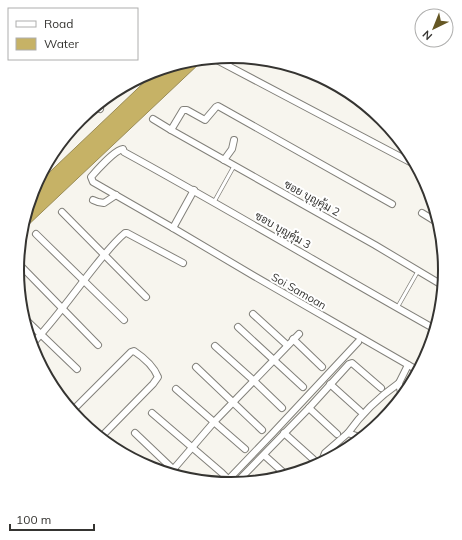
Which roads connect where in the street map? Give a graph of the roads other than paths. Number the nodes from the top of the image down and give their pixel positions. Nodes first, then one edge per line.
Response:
1 (223, 63) edge
2 (153, 119) dead end
3 (171, 130) junction
4 (234, 140) dead end
5 (123, 149) joint
6 (406, 159) edge
7 (224, 160) junction
8 (234, 166) junction
9 (194, 190) junction
10 (116, 195) junction
11 (93, 200) dead end
12 (214, 202) junction
13 (392, 204) dead end
14 (62, 212) dead end
15 (422, 213) dead end
16 (432, 219) edge
17 (173, 228) junction
18 (36, 234) dead end
19 (104, 255) junction
20 (183, 262) dead end
21 (24, 268) edge
22 (418, 271) junction
23 (83, 281) junction
24 (438, 283) edge
25 (146, 297) dead end
26 (63, 308) junction
27 (397, 308) junction
28 (253, 314) dead end
29 (124, 320) dead end
30 (31, 325) edge
31 (430, 326) edge
32 (238, 327) dead end
33 (40, 334) junction
34 (299, 334) dead end
35 (36, 339) edge
36 (293, 339) junction
37 (358, 342) dead end
38 (98, 345) dead end
39 (287, 345) junction
40 (215, 346) dead end
41 (273, 360) junction
42 (408, 365) junction
43 (196, 367) dead end
44 (322, 367) dead end
45 (413, 368) edge
46 (77, 369) dead end
47 (253, 380) junction
48 (399, 383) junction
49 (330, 384) junction
50 (303, 387) dead end
51 (381, 388) dead end
52 (176, 389) dead end
53 (400, 389) edge
54 (233, 402) junction
55 (76, 407) edge
56 (282, 408) dead end
57 (309, 408) junction
58 (360, 411) dead end
59 (152, 413) dead end
60 (214, 422) junction
61 (262, 430) dead end
62 (135, 432) dead end
63 (284, 433) junction
64 (348, 433) junction
65 (104, 434) edge
66 (337, 434) dead end
67 (355, 436) edge
68 (192, 447) junction
69 (245, 449) dead end
70 (264, 455) junction
71 (324, 455) edge
72 (313, 459) dead end
73 (170, 468) edge
74 (176, 470) edge
75 (282, 471) edge
76 (225, 477) edge
77 (233, 477) edge
78 (244, 477) edge

1 - 6 street
2 - 3 street, ซอย บุญคุ้ม 2
3 - 7 street, ซอย บุญคุ้ม 2
3 - 13 street
4 - 7 street
5 - 9 street, ซอบ บุญคุ้ม 3
5 - 10 street, Soi Samoan
7 - 8 street, ซอย บุญคุ้ม 2
8 - 12 lane
8 - 22 street, ซอย บุญคุ้ม 2
9 - 12 street, ซอบ บุญคุ้ม 3
9 - 17 street
10 - 11 street
10 - 17 street, Soi Samoan
12 - 27 street, ซอบ บุญคุ้ม 3
14 - 19 street
15 - 16 street
17 - 42 street, Soi Samoan
18 - 23 street
19 - 20 street
19 - 23 street
19 - 25 street
21 - 26 street
22 - 24 street, ซอย บุญคุ้ม 2
22 - 27 lane
23 - 26 street
23 - 29 street
26 - 33 street
26 - 38 street
27 - 31 street, ซอบ บุญคุ้ม 3
28 - 39 street
30 - 33 street
32 - 41 street
33 - 35 street
33 - 46 street
34 - 36 street
36 - 39 street
36 - 44 street
37 - 77 street
39 - 41 street
40 - 47 street
41 - 47 street
41 - 50 street
42 - 45 street, Soi Samoan
42 - 48 street
43 - 54 street
47 - 54 street
47 - 56 street
48 - 53 street
48 - 64 street
49 - 51 street
49 - 57 street
49 - 58 street
52 - 60 street
54 - 60 street
54 - 61 street
55 - 65 street
57 - 63 street
57 - 66 street
59 - 68 street
60 - 68 street
60 - 69 street
62 - 73 street
63 - 70 street
63 - 72 street
64 - 67 street
64 - 71 street
68 - 74 street
68 - 76 street
70 - 75 street
70 - 78 street

